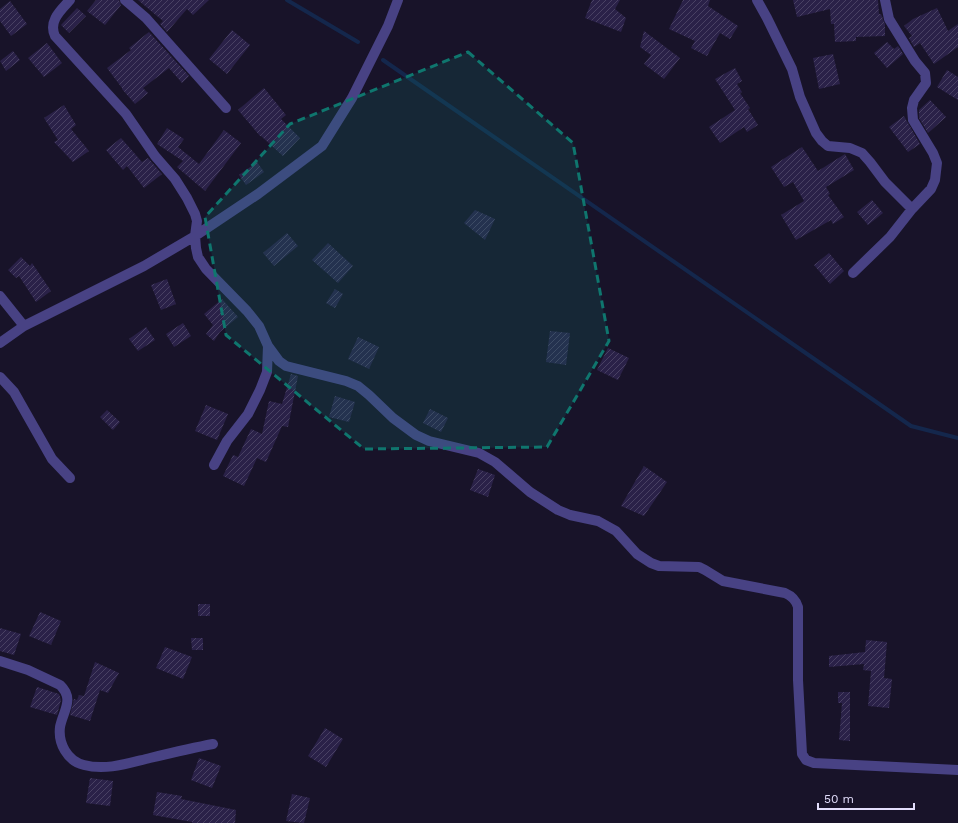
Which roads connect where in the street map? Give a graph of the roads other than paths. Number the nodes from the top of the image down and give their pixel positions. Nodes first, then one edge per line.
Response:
1 (70, 0) edge
2 (124, 0) edge
3 (398, 0) edge
4 (757, 0) edge
5 (886, 0) edge
6 (226, 108) dead end
7 (912, 209) junction
8 (195, 236) junction
9 (853, 273) dead end
10 (0, 296) edge
11 (24, 326) junction
12 (0, 343) edge
13 (268, 346) junction
14 (0, 378) edge
15 (214, 464) dead end
16 (70, 478) dead end
17 (0, 661) edge
18 (213, 744) dead end
19 (958, 770) edge

1 - 8 street
2 - 6 street
3 - 8 street
4 - 7 street
5 - 7 street
7 - 9 street
8 - 11 street
8 - 13 street
10 - 11 street
11 - 12 street
13 - 15 street
13 - 19 street
14 - 16 street
17 - 18 street

